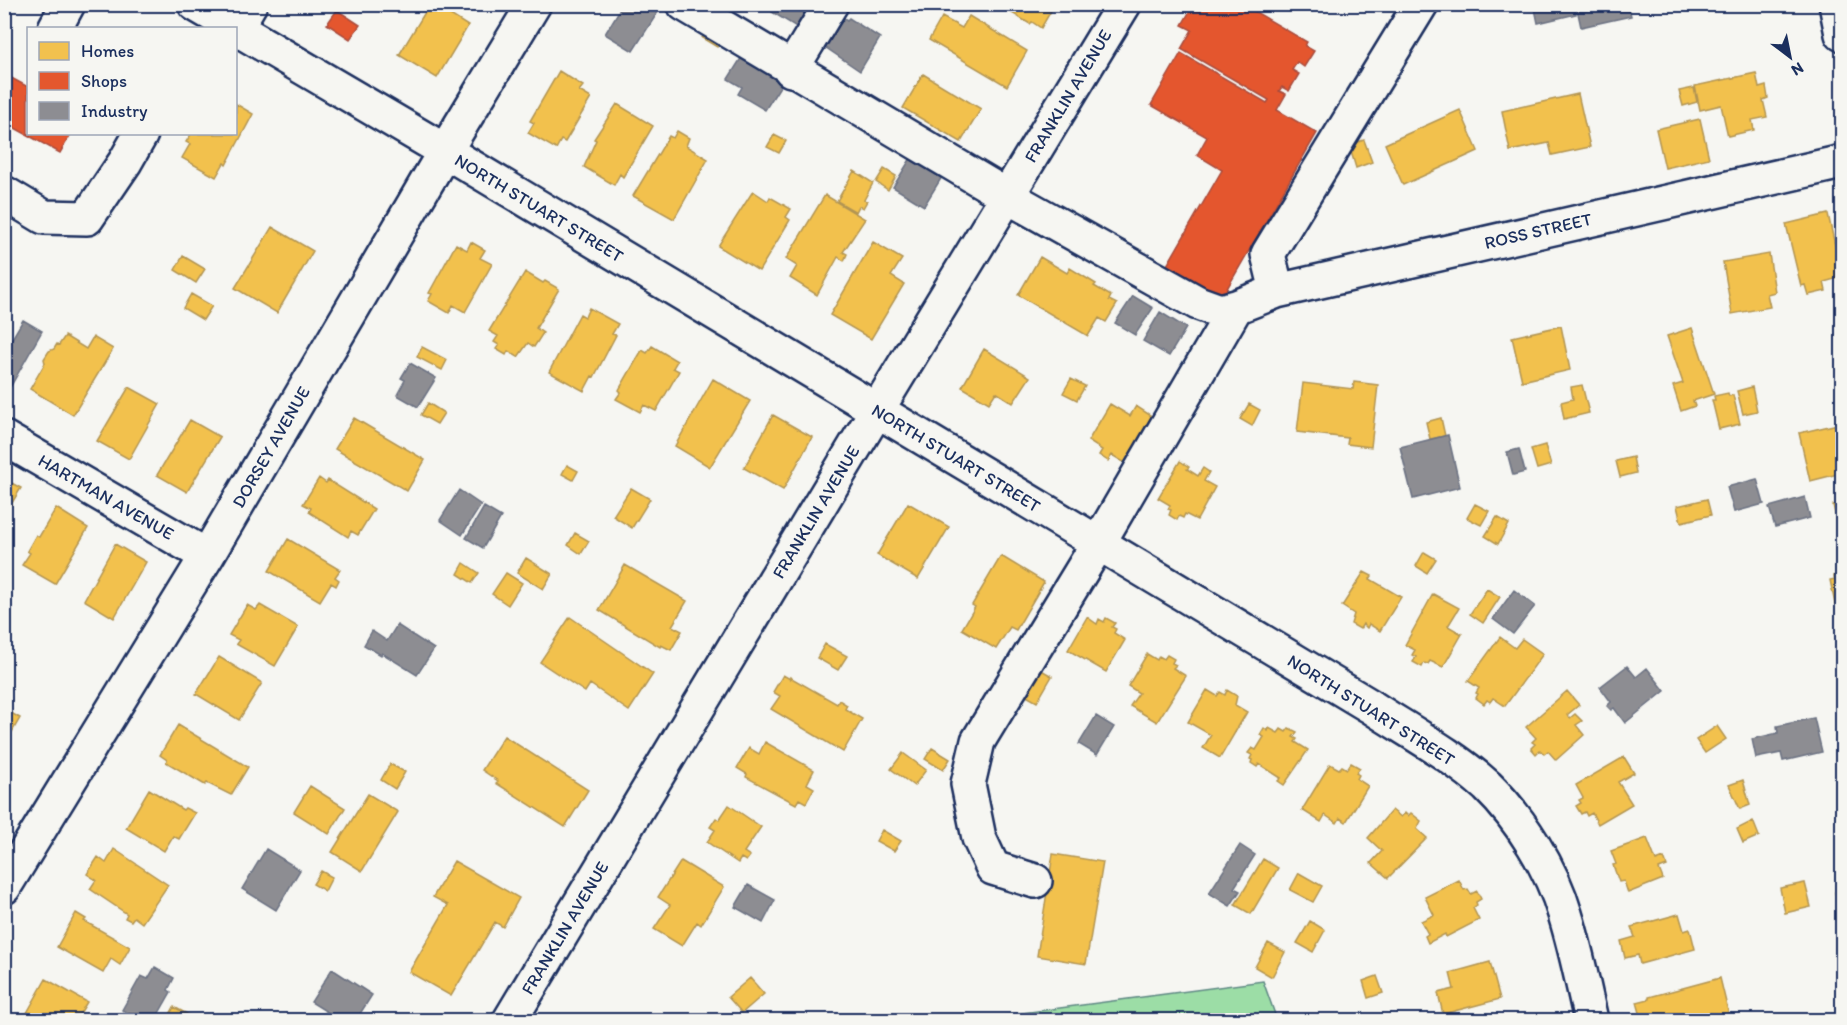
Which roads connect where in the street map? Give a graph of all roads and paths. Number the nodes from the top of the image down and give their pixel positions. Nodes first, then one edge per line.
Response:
1 (68, 4) edge
2 (250, 4) edge
3 (534, 4) edge
4 (684, 4) edge
5 (831, 4) edge
6 (1124, 4) edge
7 (1421, 4) edge
8 (1836, 4) edge
9 (200, 6) edge
10 (56, 27) edge
11 (234, 27) edge
12 (237, 27) edge
13 (237, 29) edge
14 (1842, 34) edge
15 (792, 70) junction
16 (140, 135) edge
17 (445, 151) junction
18 (1842, 162) edge
19 (4, 193) edge
20 (1007, 196) junction
21 (1277, 291) junction
22 (1236, 307) junction
23 (877, 410) junction
24 (4, 438) edge
25 (1098, 544) junction
26 (207, 556) junction
27 (1035, 881) dead end
28 (4, 887) edge
29 (510, 1020) edge
30 (1591, 1020) edge

1 - 10 street
2 - 12 street
3 - 17 street, DORSEY AVENUE
4 - 15 street
5 - 15 street
6 - 20 street, FRANKLIN AVENUE
7 - 21 street
8 - 14 street
9 - 11 street, NORTH STUART STREET
13 - 17 street, NORTH STUART STREET
15 - 20 street
16 - 19 street
17 - 23 street, NORTH STUART STREET
17 - 26 street, DORSEY AVENUE
18 - 21 street, ROSS STREET
20 - 22 street
20 - 23 street, FRANKLIN AVENUE
21 - 22 street, ROSS STREET
22 - 25 street
23 - 25 street, NORTH STUART STREET
23 - 29 street, FRANKLIN AVENUE
24 - 26 street, HARTMAN AVENUE
25 - 27 street
25 - 30 street, NORTH STUART STREET
26 - 28 street, DORSEY AVENUE

